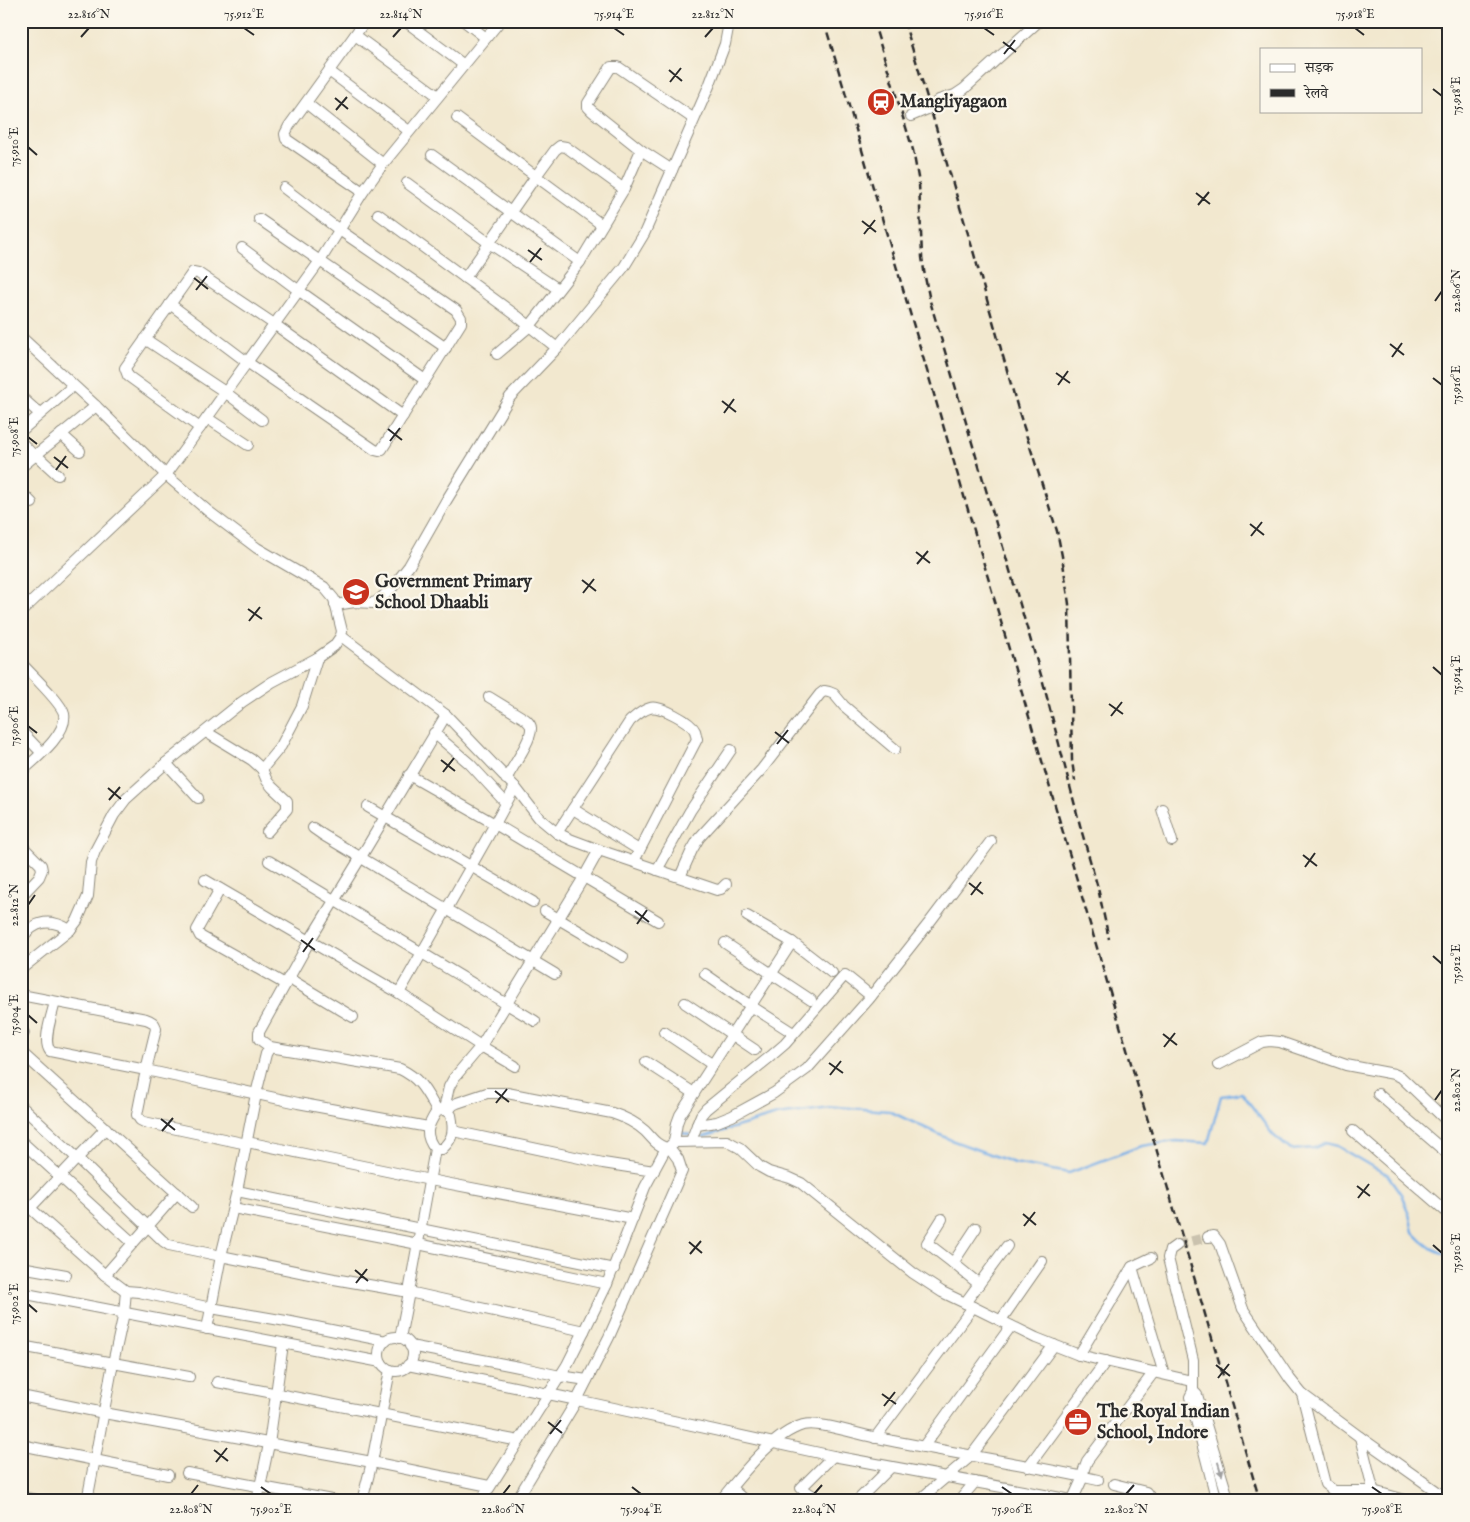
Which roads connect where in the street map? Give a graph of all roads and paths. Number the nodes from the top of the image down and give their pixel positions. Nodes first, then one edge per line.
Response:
1 (365, 21) edge
2 (405, 21) edge
3 (464, 21) edge
4 (500, 21) edge
5 (727, 21) edge
6 (1039, 21) edge
7 (1446, 21) edge
8 (1449, 29) edge
9 (355, 35) junction
10 (486, 38) junction
11 (464, 65) junction
12 (329, 71) junction
13 (438, 96) junction
14 (306, 103) junction
15 (911, 116) dead end
16 (457, 118) dead end
17 (694, 120) junction
18 (409, 131) junction
19 (641, 150) junction
20 (432, 154) dead end
21 (383, 164) junction
22 (672, 170) junction
23 (536, 176) junction
24 (407, 183) dead end
25 (284, 188) dead end
26 (624, 189) junction
27 (362, 192) junction
28 (511, 212) junction
29 (378, 214) dead end
30 (259, 218) dead end
31 (602, 224) junction
32 (338, 230) junction
33 (489, 243) junction
34 (242, 248) dead end
35 (320, 261) junction
36 (580, 262) junction
37 (464, 278) junction
38 (558, 289) junction
39 (298, 290) junction
40 (170, 304) junction
41 (274, 324) junction
42 (530, 326) junction
43 (21, 337) edge
44 (145, 339) junction
45 (446, 348) junction
46 (557, 348) junction
47 (497, 354) dead end
48 (247, 362) junction
49 (425, 380) junction
50 (73, 386) junction
51 (225, 392) junction
52 (21, 397) edge
53 (96, 406) junction
54 (40, 414) junction
55 (402, 416) junction
56 (207, 418) junction
57 (262, 420) dead end
58 (200, 428) junction
59 (21, 431) edge
60 (61, 434) junction
61 (21, 442) edge
62 (248, 446) dead end
63 (80, 450) dead end
64 (35, 456) junction
65 (21, 467) edge
66 (58, 475) dead end
67 (166, 475) junction
68 (21, 492) edge
69 (32, 503) dead end
70 (336, 605) junction
71 (21, 612) edge
72 (341, 636) junction
73 (317, 658) junction
74 (21, 663) edge
75 (489, 697) dead end
76 (446, 715) junction
77 (21, 731) edge
78 (206, 732) junction
79 (434, 733) junction
80 (895, 749) dead end
81 (731, 750) dead end
82 (42, 752) junction
83 (166, 763) junction
84 (262, 769) junction
85 (21, 772) edge
86 (409, 775) junction
87 (506, 779) junction
88 (515, 787) junction
89 (198, 798) dead end
90 (506, 803) junction
91 (368, 807) dead end
92 (573, 809) junction
93 (1162, 809) dead end
94 (384, 817) junction
95 (495, 824) junction
96 (313, 828) dead end
97 (267, 832) dead end
98 (557, 832) junction
99 (991, 841) dead end
100 (1172, 841) dead end
101 (21, 845) edge
102 (599, 850) junction
103 (639, 850) junction
104 (362, 857) junction
105 (269, 861) dead end
106 (634, 861) junction
107 (471, 866) junction
108 (657, 870) junction
109 (584, 877) junction
110 (680, 877) junction
111 (205, 880) dead end
112 (726, 884) dead end
113 (220, 889) junction
114 (21, 896) edge
115 (335, 900) junction
116 (533, 902) dead end
117 (447, 910) junction
118 (545, 911) dead end
119 (747, 916) dead end
120 (558, 919) junction
121 (658, 921) dead end
122 (25, 926) edge
123 (70, 930) junction
124 (21, 939) edge
125 (310, 940) junction
126 (792, 942) junction
127 (725, 943) dead end
128 (422, 954) junction
129 (623, 957) dead end
130 (532, 961) junction
131 (21, 969) edge
132 (832, 973) dead end
133 (555, 974) dead end
134 (705, 974) dead end
135 (771, 974) junction
136 (287, 981) junction
137 (399, 993) junction
138 (21, 996) edge
139 (872, 996) junction
140 (810, 1000) dead end
141 (55, 1002) junction
142 (685, 1003) dead end
143 (507, 1004) junction
144 (751, 1006) junction
145 (353, 1016) dead end
146 (536, 1021) dead end
147 (790, 1031) dead end
148 (664, 1032) dead end
149 (733, 1034) junction
150 (265, 1044) junction
151 (481, 1046) junction
152 (755, 1050) dead end
153 (21, 1052) edge
154 (646, 1062) dead end
155 (713, 1065) junction
156 (1218, 1065) dead end
157 (515, 1066) dead end
158 (146, 1070) junction
159 (694, 1093) junction
160 (256, 1094) junction
161 (1378, 1094) dead end
162 (21, 1106) edge
163 (443, 1110) junction
164 (1449, 1123) edge
165 (428, 1127) junction
166 (106, 1128) junction
167 (453, 1131) junction
168 (695, 1131) junction
169 (1353, 1131) dead end
170 (674, 1135) junction
171 (21, 1141) edge
172 (247, 1143) junction
173 (435, 1149) junction
174 (1449, 1155) edge
175 (78, 1158) junction
176 (654, 1171) junction
177 (61, 1177) junction
178 (430, 1180) junction
179 (237, 1191) junction
180 (177, 1193) junction
181 (21, 1200) edge
182 (192, 1207) dead end
183 (30, 1208) junction
184 (233, 1208) junction
185 (1449, 1214) edge
186 (942, 1218) dead end
187 (633, 1219) junction
188 (148, 1226) junction
189 (976, 1228) dead end
190 (421, 1229) junction
191 (1208, 1237) dead end
192 (133, 1243) junction
193 (418, 1244) junction
194 (1177, 1245) dead end
195 (1007, 1246) dead end
196 (221, 1256) junction
197 (1151, 1258) dead end
198 (1042, 1260) dead end
199 (953, 1263) junction
200 (21, 1267) edge
201 (1132, 1267) junction
202 (614, 1269) junction
203 (66, 1275) dead end
204 (106, 1275) junction
205 (607, 1284) junction
206 (979, 1284) junction
207 (126, 1291) junction
208 (409, 1292) junction
209 (21, 1293) edge
210 (969, 1305) junction
211 (211, 1308) junction
212 (124, 1313) junction
213 (1000, 1320) junction
214 (1011, 1326) junction
215 (207, 1329) junction
216 (584, 1331) junction
217 (400, 1338) junction
218 (386, 1341) junction
219 (284, 1344) junction
220 (1054, 1345) junction
221 (21, 1346) edge
222 (410, 1346) junction
223 (1079, 1355) junction
224 (1106, 1361) junction
225 (381, 1362) junction
226 (113, 1363) junction
227 (408, 1365) junction
228 (390, 1370) junction
229 (1159, 1373) junction
230 (560, 1376) junction
231 (189, 1377) dead end
232 (586, 1380) junction
233 (218, 1382) dead end
234 (1192, 1386) junction
235 (277, 1394) junction
236 (549, 1394) junction
237 (1302, 1394) junction
238 (21, 1396) edge
239 (577, 1400) junction
240 (104, 1414) junction
241 (381, 1415) junction
242 (875, 1438) junction
243 (1360, 1438) junction
244 (519, 1441) junction
245 (772, 1443) junction
246 (269, 1444) junction
247 (21, 1445) edge
248 (924, 1447) junction
249 (833, 1456) junction
250 (971, 1456) junction
251 (95, 1460) junction
252 (372, 1462) junction
253 (891, 1467) junction
254 (1028, 1467) junction
255 (187, 1473) dead end
256 (168, 1475) dead end
257 (946, 1477) junction
258 (1084, 1477) junction
259 (1098, 1480) dead end
260 (975, 1482) junction
261 (1114, 1484) dead end
262 (259, 1486) junction
263 (489, 1486) junction
264 (730, 1488) junction
265 (1021, 1491) junction
266 (21, 1496) edge
267 (1374, 1496) edge
268 (1074, 1500) edge
269 (1449, 1500) edge
270 (42, 1501) edge
271 (87, 1501) edge
272 (257, 1501) edge
273 (337, 1501) edge
274 (362, 1501) edge
275 (481, 1501) edge
276 (516, 1501) edge
277 (720, 1501) edge
278 (744, 1501) edge
279 (821, 1501) edge
280 (857, 1501) edge
281 (918, 1501) edge
282 (959, 1501) edge
283 (1013, 1501) edge
284 (1149, 1501) edge
285 (1217, 1501) edge
286 (1229, 1501) edge
287 (1409, 1501) edge

1 - 9 street
2 - 11 street
3 - 10 street
4 - 10 street
5 - 17 street
6 - 15 street
7 - 8 main road
9 - 12 street
9 - 13 street
10 - 11 street
11 - 13 street
12 - 14 street
12 - 18 street
13 - 18 street
14 - 21 street
14 - 27 street
16 - 23 street
17 - 19 street
17 - 22 street
18 - 21 street
19 - 22 street
19 - 26 street
20 - 28 street
21 - 27 street
22 - 46 street
23 - 26 street
23 - 28 street
23 - 31 street
24 - 33 street
25 - 32 street
26 - 31 street
27 - 32 street
28 - 33 street
28 - 36 street
29 - 37 street
30 - 35 street
31 - 36 street
32 - 35 street
32 - 45 street
33 - 37 street
33 - 38 street
34 - 39 street
35 - 39 street
35 - 45 street
36 - 38 street
37 - 42 street
38 - 42 street
39 - 41 street
39 - 49 street
40 - 41 street
40 - 44 street
40 - 48 street
41 - 48 street
41 - 55 street
42 - 46 street
42 - 47 street
43 - 50 street
44 - 51 street
44 - 58 street
45 - 49 street
46 - 70 street
48 - 51 street
48 - 55 street
49 - 55 street
50 - 53 street
50 - 54 street
51 - 56 street
51 - 57 street
52 - 54 street
53 - 60 street
53 - 67 street
54 - 59 street
56 - 58 street
56 - 62 street
58 - 67 street
60 - 63 street
60 - 64 street
61 - 64 street
64 - 65 street
64 - 66 street
67 - 70 street
67 - 71 street
68 - 69 street
70 - 72 street
72 - 73 street
72 - 76 street
73 - 78 street
73 - 84 street
74 - 82 street
75 - 87 street
76 - 79 street
76 - 87 street
77 - 82 street
78 - 83 street
78 - 84 street
79 - 86 street
79 - 90 street
80 - 110 street
81 - 108 street
82 - 85 street
83 - 89 street
83 - 123 street
84 - 97 street
86 - 94 street
86 - 95 street
87 - 88 street
88 - 90 street
88 - 98 street
90 - 95 street
91 - 94 street
92 - 98 street
92 - 103 street
92 - 103 street
93 - 100 street
94 - 104 street
94 - 107 street
95 - 107 street
95 - 109 street
96 - 104 street
98 - 102 street
99 - 139 street
101 - 114 street
102 - 106 street
102 - 109 street
103 - 106 street
104 - 115 street
104 - 117 street
105 - 115 street
106 - 108 street
107 - 116 street
107 - 117 street
108 - 110 street
109 - 120 street
109 - 121 street
110 - 112 street
111 - 113 street
113 - 125 street
113 - 136 street
115 - 125 street
115 - 128 street
117 - 128 street
117 - 130 street
118 - 120 street
119 - 126 street
120 - 129 street
120 - 130 street
122 - 123 street
122 - 124 street
123 - 131 street
125 - 136 street
125 - 137 street
126 - 132 street
126 - 135 street
127 - 135 street
128 - 137 street
128 - 143 street
130 - 133 street
130 - 143 street
134 - 144 street
135 - 140 street
135 - 144 street
136 - 145 street
136 - 150 street
137 - 151 street
138 - 141 street
139 - 168 street
139 - 168 street
141 - 158 street
141 - 158 street
142 - 149 street
143 - 146 street
143 - 151 street
144 - 147 street
144 - 149 street
148 - 155 street
149 - 152 street
149 - 155 street
150 - 160 street
150 - 163 street
151 - 157 street
151 - 163 street
153 - 166 street
154 - 159 street
155 - 159 street
156 - 164 street
158 - 160 street
158 - 172 street
159 - 170 street
160 - 165 street
160 - 172 street
161 - 174 street
162 - 175 street
163 - 165 street
163 - 167 street
163 - 170 street
165 - 173 street
166 - 175 street
166 - 180 street
167 - 173 street
167 - 176 street
168 - 170 street
168 - 170 street
168 - 210 street
169 - 185 street
170 - 176 street
170 - 232 street
171 - 177 street
172 - 178 street
172 - 179 street
173 - 178 street
175 - 177 street
175 - 188 street
176 - 187 street
177 - 183 street
177 - 192 street
178 - 187 street
178 - 190 street
179 - 184 street
179 - 190 street
180 - 182 street
180 - 188 street
181 - 183 street
183 - 204 street
184 - 193 street
184 - 196 street
186 - 199 street
187 - 202 street
188 - 192 street
188 - 196 street
189 - 199 street
190 - 193 street
190 - 202 street
191 - 237 street
192 - 204 street
193 - 205 street
193 - 208 street
194 - 234 street
195 - 206 street
196 - 208 street
196 - 211 street
197 - 201 street
198 - 213 street
199 - 206 street
200 - 203 street
201 - 223 street
201 - 229 street
202 - 205 street
204 - 207 street
205 - 216 street
206 - 210 street
207 - 211 street
207 - 212 street
208 - 216 street
208 - 217 street
209 - 212 street
210 - 213 street
210 - 242 street
211 - 215 street
211 - 218 street
212 - 215 street
212 - 226 street
213 - 214 street
214 - 220 street
214 - 248 street
215 - 219 street
216 - 230 street
217 - 218 street
217 - 222 street
218 - 225 street
219 - 225 street
219 - 235 street
220 - 223 street
220 - 250 street
221 - 226 street
222 - 227 street
222 - 230 street
223 - 224 street
224 - 229 street
224 - 254 street
225 - 228 street
226 - 231 street
226 - 240 street
227 - 228 street
227 - 236 street
228 - 241 street
229 - 234 street
229 - 258 street
230 - 232 street
230 - 236 street
232 - 239 street
233 - 235 street
234 - 285 street
234 -> 286 street
235 - 241 street
235 - 246 street
236 - 239 street
236 - 244 street
237 - 243 street
237 - 267 street
238 - 240 street
239 - 245 street
239 - 276 street
240 - 246 street
240 - 251 street
241 - 244 street
241 - 252 street
242 - 245 street
242 - 248 street
243 - 267 street
243 - 269 street
244 - 263 street
245 - 249 street
245 - 264 street
246 - 252 street
246 - 262 street
247 - 251 street
248 - 250 street
249 - 253 street
249 - 279 street
250 - 254 street
250 - 257 street
251 - 256 street
251 - 271 street
252 - 263 street
252 - 274 street
253 - 257 street
253 - 280 street
254 - 258 street
255 - 262 street
257 - 260 street
257 - 281 street
258 - 259 street
258 - 268 street
260 - 265 street
260 - 282 street
261 - 284 street
262 - 272 street
262 - 273 street
263 - 275 street
264 - 277 street
264 - 278 street
265 - 268 street
265 - 283 street
266 - 270 street
267 - 287 street

